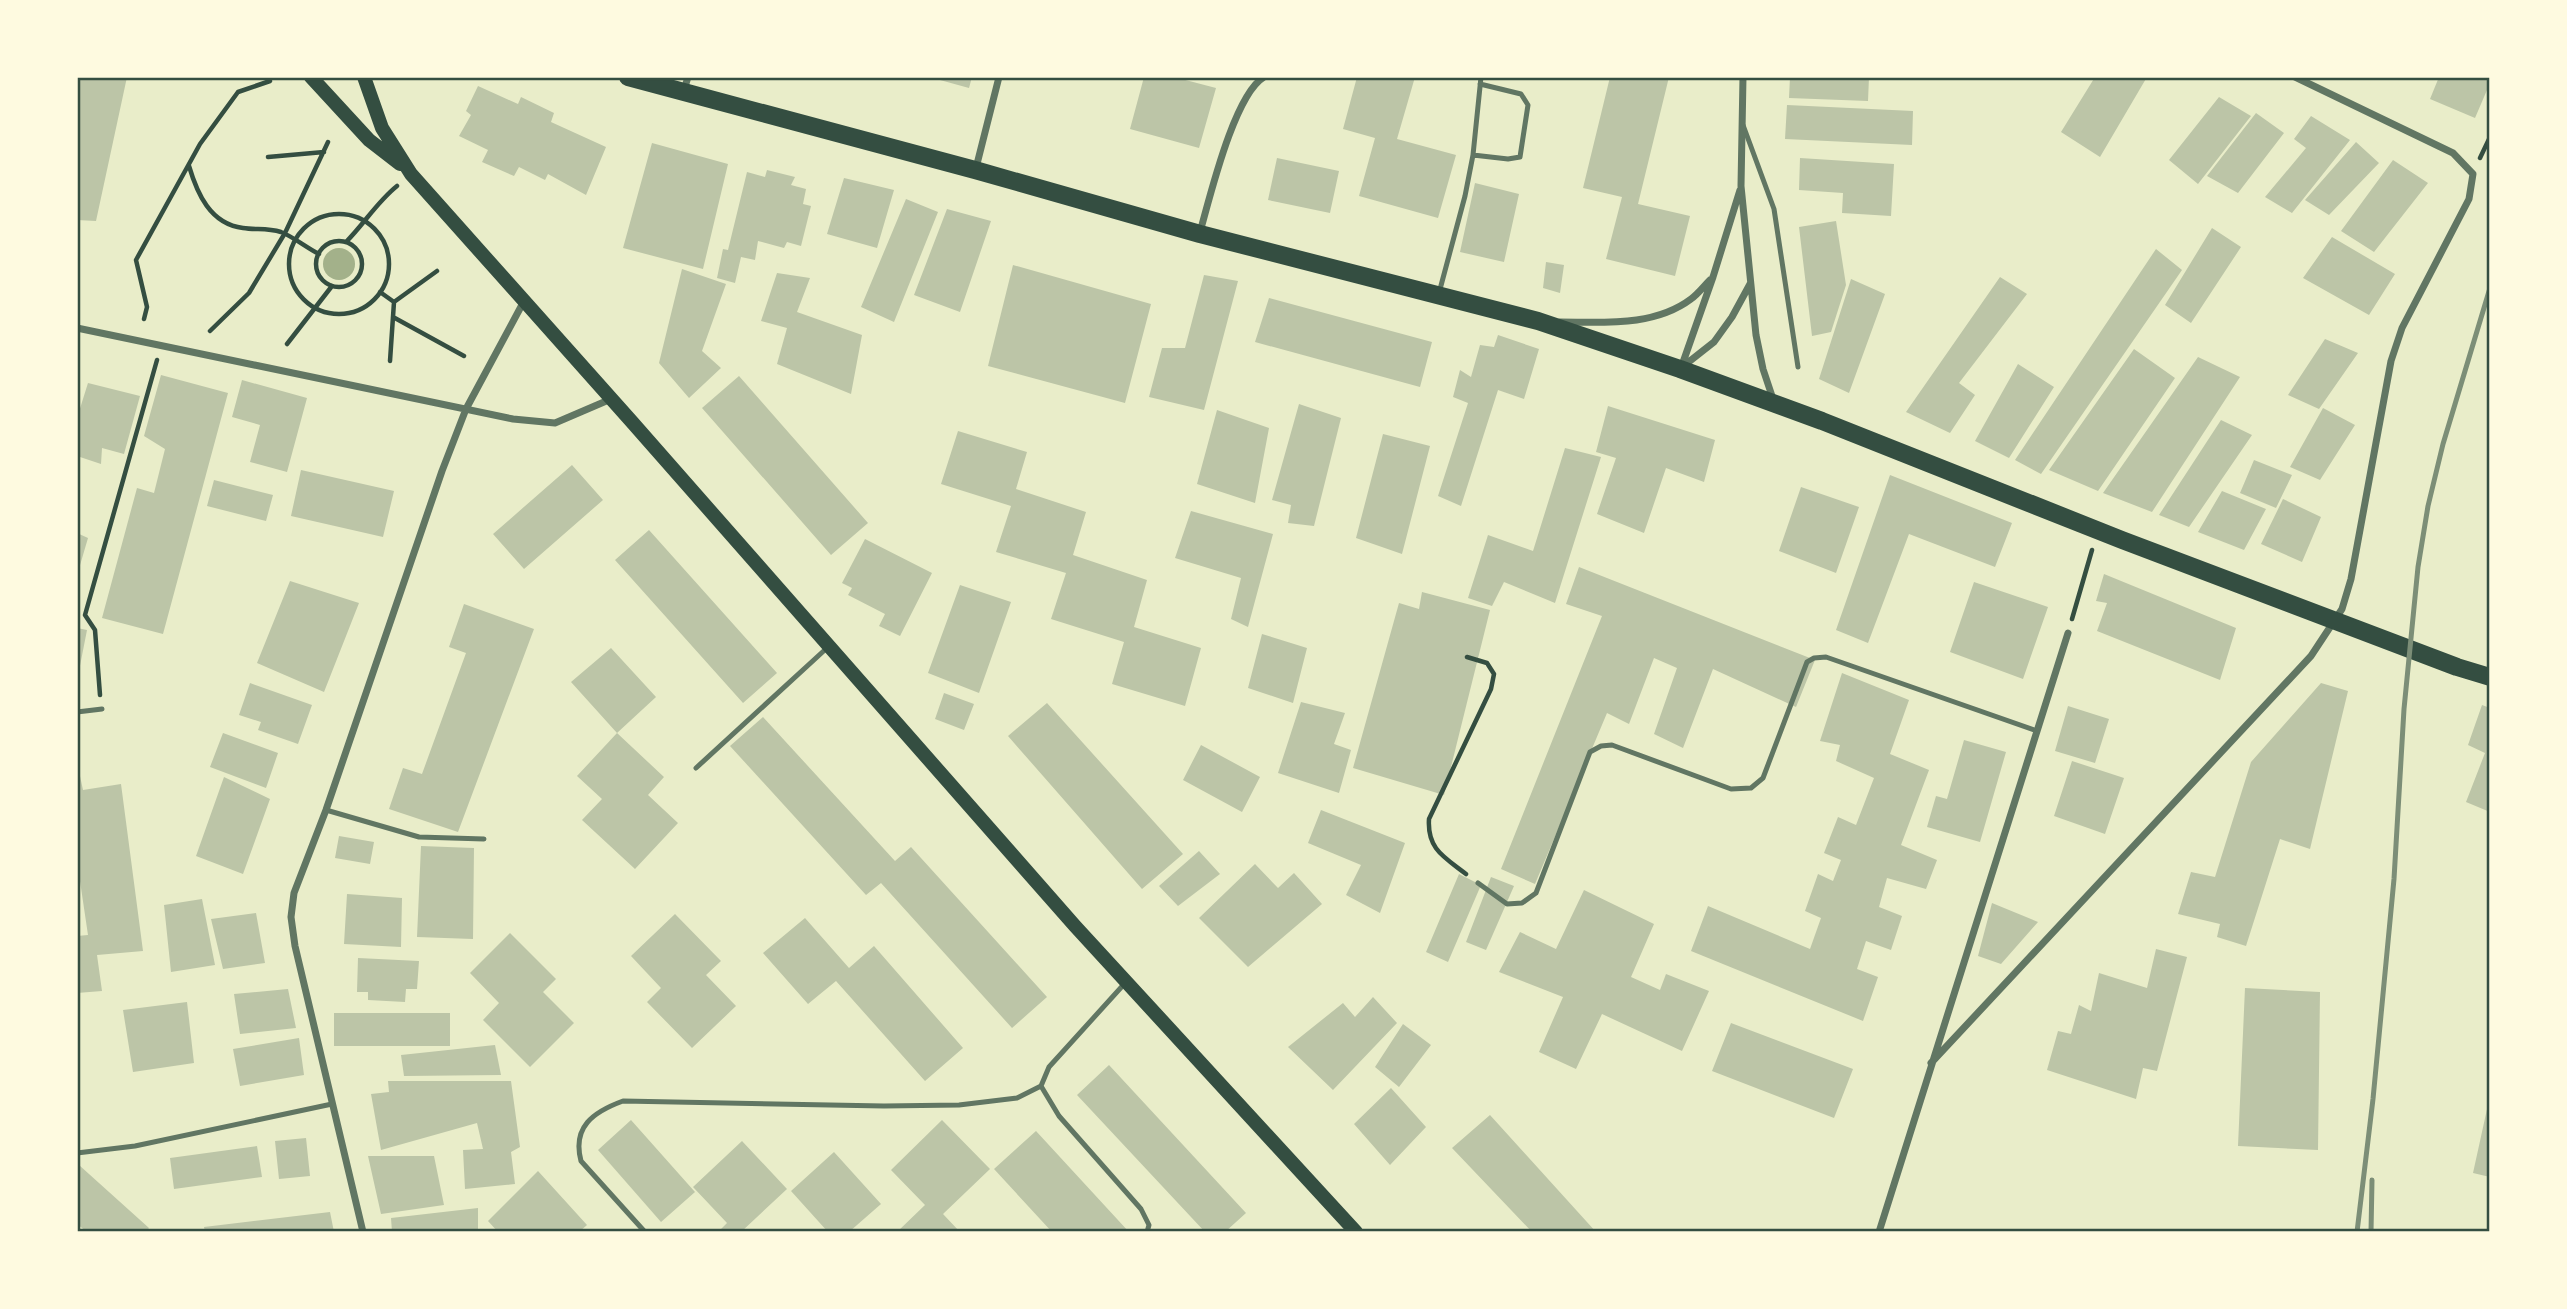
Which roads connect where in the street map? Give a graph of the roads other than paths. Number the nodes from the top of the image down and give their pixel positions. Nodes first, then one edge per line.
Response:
1 (311, 77) edge
2 (364, 77) edge
3 (628, 77) edge
4 (999, 77) edge
5 (1264, 77) edge
6 (1743, 77) edge
7 (2295, 77) edge
8 (1481, 81) edge
9 (686, 84) edge
10 (1743, 125) junction
11 (1472, 155) junction
12 (407, 169) junction
13 (975, 170) junction
14 (1741, 186) junction
15 (1200, 234) junction
16 (1713, 277) junction
17 (1751, 282) junction
18 (1439, 296) junction
19 (524, 300) junction
20 (1538, 321) junction
21 (77, 328) edge
22 (1798, 367) dead end
23 (1681, 369) junction
24 (612, 399) junction
25 (1774, 403) junction
26 (466, 410) junction
27 (2068, 633) road end
28 (828, 647) junction
29 (2490, 677) edge
30 (102, 709) road end
31 (77, 712) edge
32 (2037, 731) junction
33 (696, 768) dead end
34 (326, 810) junction
35 (484, 839) dead end
36 (1478, 883) road end
37 (1126, 982) junction
38 (1931, 1063) junction
39 (1041, 1086) junction
40 (332, 1104) junction
41 (77, 1153) edge
42 (363, 1232) edge
43 (645, 1232) edge
44 (1147, 1232) edge
45 (1356, 1232) edge
46 (1879, 1232) edge

1 - 12 main road
2 - 12 main road
3 - 9 main road
4 - 13 street
5 - 15 street
6 - 10 street
7 - 38 street
8 - 11 lane
8 - 11 lane
9 - 13 main road
10 - 14 street
10 - 22 lane
11 - 18 lane
12 - 19 main road
13 - 15 main road
14 - 16 street
14 - 17 street
15 - 18 main road
16 - 20 street
16 - 23 street
17 - 23 street
17 - 25 street
18 - 20 main road
19 - 24 main road
19 - 26 street
20 - 23 main road
21 - 26 street
23 - 25 main road
24 - 26 street
24 - 28 main road
25 - 29 main road
26 - 34 street
27 - 32 street
28 - 33 lane
28 - 37 main road
30 - 31 lane
32 - 36 lane
32 - 38 street
34 - 35 lane
34 - 40 street
37 - 39 lane
37 - 45 main road
38 - 46 street
39 - 43 lane
39 - 44 lane
40 - 41 lane
40 - 42 street

